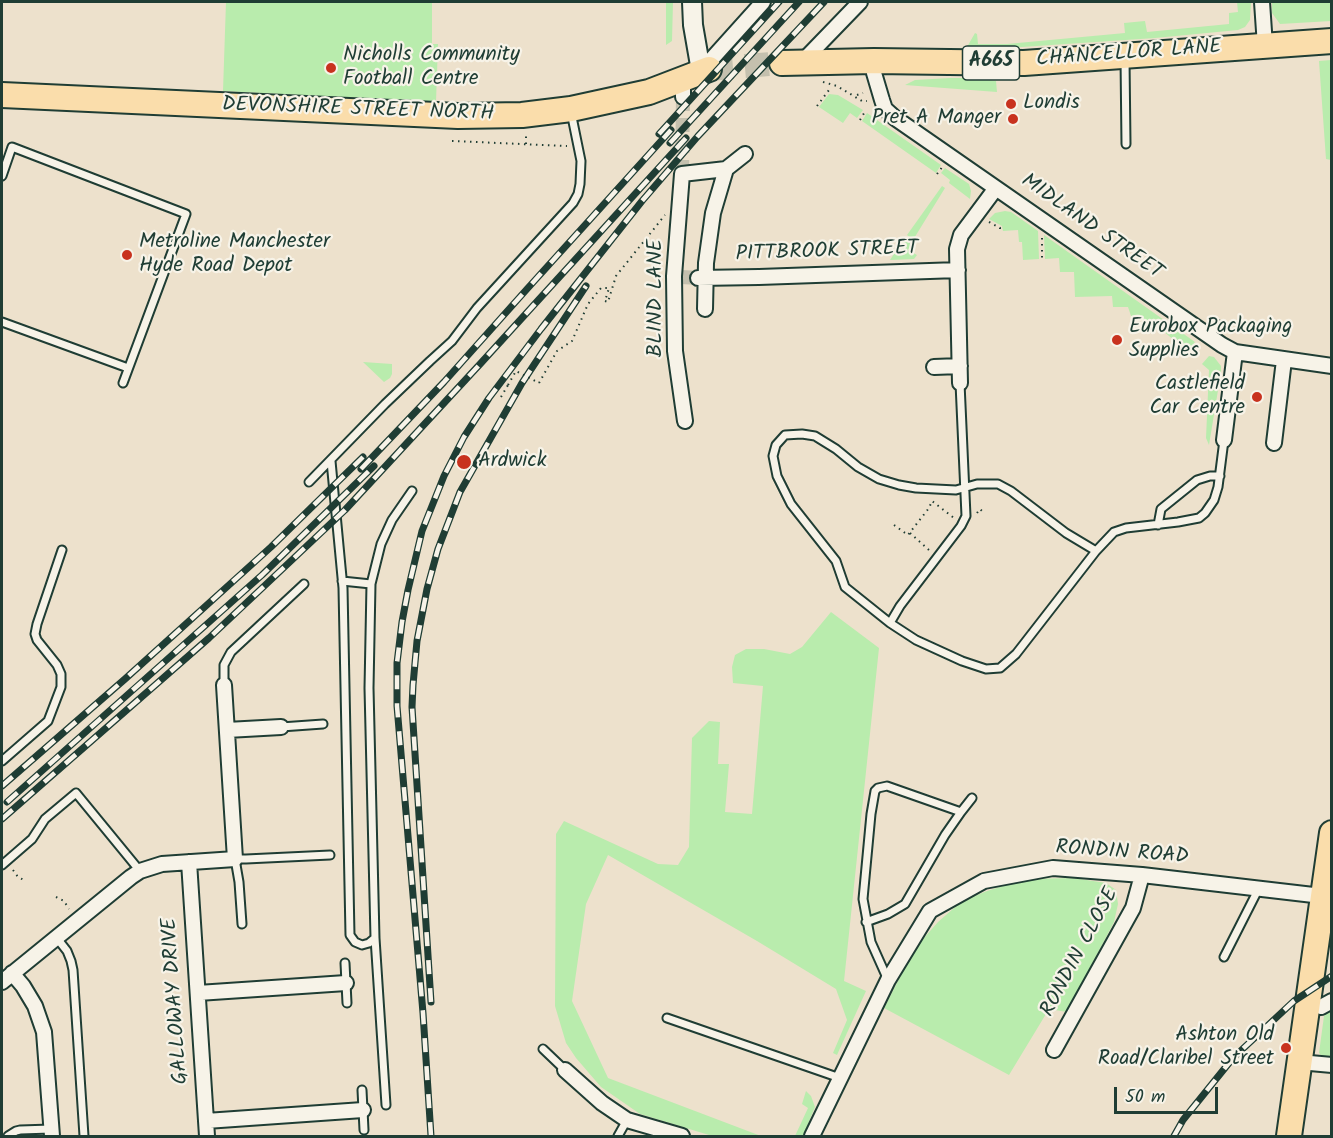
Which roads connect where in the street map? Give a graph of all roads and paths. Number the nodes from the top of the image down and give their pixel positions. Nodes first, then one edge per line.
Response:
1 (692, 2) edge
2 (763, 2) edge
3 (860, 2) edge
4 (1262, 2) edge
5 (1332, 41) edge
6 (1265, 46) junction
7 (1125, 56) junction
8 (873, 61) junction
9 (800, 69) junction
10 (693, 79) junction
11 (829, 90) dead end
12 (863, 93) dead end
13 (2, 95) edge
14 (857, 95) dead end
15 (882, 100) junction
16 (817, 106) dead end
17 (571, 109) junction
18 (866, 110) dead end
19 (860, 120) dead end
20 (526, 127) dead end
21 (452, 141) dead end
22 (526, 144) junction
23 (1126, 144) dead end
24 (567, 146) dead end
25 (745, 154) dead end
26 (944, 164) dead end
27 (726, 169) junction
28 (938, 174) dead end
29 (2, 176) edge
30 (996, 188) junction
31 (680, 196) junction
32 (984, 219) dead end
33 (1000, 231) dead end
34 (1041, 234) dead end
35 (1042, 259) dead end
36 (958, 270) junction
37 (701, 278) junction
38 (705, 309) dead end
39 (2, 321) edge
40 (1217, 324) dead end
41 (1210, 337) junction
42 (1235, 352) junction
43 (1284, 360) junction
44 (960, 366) junction
45 (1332, 366) edge
46 (934, 367) dead end
47 (128, 368) junction
48 (123, 383) dead end
49 (960, 383) joint
50 (501, 397) dead end
51 (685, 421) dead end
52 (1224, 440) joint
53 (1274, 443) dead end
54 (331, 461) junction
55 (1220, 476) junction
56 (309, 482) dead end
57 (966, 487) junction
58 (412, 491) dead end
59 (982, 511) dead end
60 (975, 516) dead end
61 (957, 519) dead end
62 (894, 525) dead end
63 (1158, 525) junction
64 (909, 533) junction
65 (62, 550) dead end
66 (930, 551) dead end
67 (1096, 551) junction
68 (342, 581) junction
69 (304, 584) dead end
70 (371, 584) junction
71 (890, 623) junction
72 (224, 685) joint
73 (322, 724) dead end
74 (281, 727) joint
75 (227, 730) junction
76 (2, 761) edge
77 (972, 798) dead end
78 (961, 812) junction
79 (1332, 832) edge
80 (330, 855) dead end
81 (234, 859) junction
82 (189, 862) junction
83 (3, 863) edge
84 (140, 871) junction
85 (1142, 874) junction
86 (24, 880) dead end
87 (1326, 883) edge
88 (1259, 888) junction
89 (56, 897) dead end
90 (78, 920) junction
91 (866, 922) junction
92 (242, 924) dead end
93 (56, 938) junction
94 (375, 938) junction
95 (1224, 957) dead end
96 (345, 963) dead end
97 (7, 977) edge
98 (888, 980) junction
99 (346, 983) junction
100 (198, 993) junction
101 (347, 1003) dead end
102 (667, 1018) dead end
103 (543, 1049) dead end
104 (1054, 1050) dead end
105 (1299, 1062) junction
106 (1332, 1065) edge
107 (565, 1070) joint
108 (840, 1078) junction
109 (362, 1090) dead end
110 (386, 1105) dead end
111 (363, 1110) junction
112 (627, 1120) junction
113 (206, 1121) junction
114 (364, 1130) dead end
115 (51, 1133) edge
116 (1289, 1136) edge
117 (8, 1137) edge
118 (84, 1137) edge
119 (207, 1137) edge
120 (618, 1137) edge
121 (682, 1137) edge
122 (812, 1137) edge
123 (1304, 1137) edge

1 - 10 street
2 - 10 street
3 - 9 street
4 - 6 street
5 - 6 highway, CHANCELLOR LANE / A665
6 - 7 highway, CHANCELLOR LANE / A665
7 - 8 highway, CHANCELLOR LANE / A665
7 - 23 lane
8 - 9 highway, CHANCELLOR LANE / A665
8 - 15 street, MIDLAND STREET
9 - 15 path
10 - 17 highway, DEVONSHIRE STREET NORTH
11 - 16 path
12 - 14 path
13 - 17 highway, DEVONSHIRE STREET NORTH
15 - 30 street, MIDLAND STREET
17 - 54 lane
18 - 19 path
20 - 22 path
21 - 22 path
22 - 24 path
25 - 27 street
26 - 28 path
27 - 31 street, BLIND LANE
27 - 37 street
29 - 47 lane
30 - 36 street
30 - 41 street, MIDLAND STREET
31 - 50 path, bridge
31 - 51 street, BLIND LANE
32 - 33 path
34 - 35 path
36 - 37 street, PITTBROOK STREET
36 - 44 street
37 - 38 street
39 - 47 lane
40 - 41 lane
41 - 42 street, MIDLAND STREET
42 - 43 street, MIDLAND STREET
42 - 52 street
43 - 45 street, MIDLAND STREET
43 - 53 street
44 - 46 street
44 - 49 street
47 - 48 lane
49 - 57 lane
52 - 55 lane
54 - 56 lane
54 - 68 lane
55 - 63 lane
55 - 63 lane
57 - 67 lane
57 - 71 lane
57 - 71 lane
58 - 70 lane
59 - 60 path
61 - 64 path
62 - 64 path
63 - 67 lane
64 - 66 path
65 - 76 lane
67 - 71 lane
68 - 70 lane
68 - 94 lane
69 - 72 lane
70 - 94 lane
72 - 75 street
73 - 74 lane
74 - 75 street
75 - 81 street
77 - 78 lane
78 - 91 lane
78 - 91 lane
79 - 87 highway
80 - 81 lane
81 - 82 street
81 - 92 lane
82 - 84 street
82 - 100 street, GALLOWAY DRIVE
83 - 84 lane
83 - 86 path
84 - 90 street
85 - 88 street, RONDIN ROAD
85 - 98 street, RONDIN ROAD
85 - 104 street, RONDIN CLOSE
87 - 88 street, RONDIN ROAD
87 - 105 highway
88 - 95 lane
89 - 90 path
90 - 93 street
91 - 98 lane
93 - 97 street
93 - 118 lane
94 - 110 lane
96 - 99 lane
97 - 115 street
98 - 108 street, RONDIN ROAD
99 - 100 street
99 - 101 lane
100 - 113 street, GALLOWAY DRIVE
102 - 108 lane
103 - 107 lane
105 - 106 street
105 - 116 highway
107 - 112 street
108 - 122 street, RONDIN ROAD
109 - 111 lane
111 - 113 street
111 - 114 lane
112 - 120 lane
112 - 121 street
113 - 119 street, GALLOWAY DRIVE
115 - 117 lane
116 - 123 street

